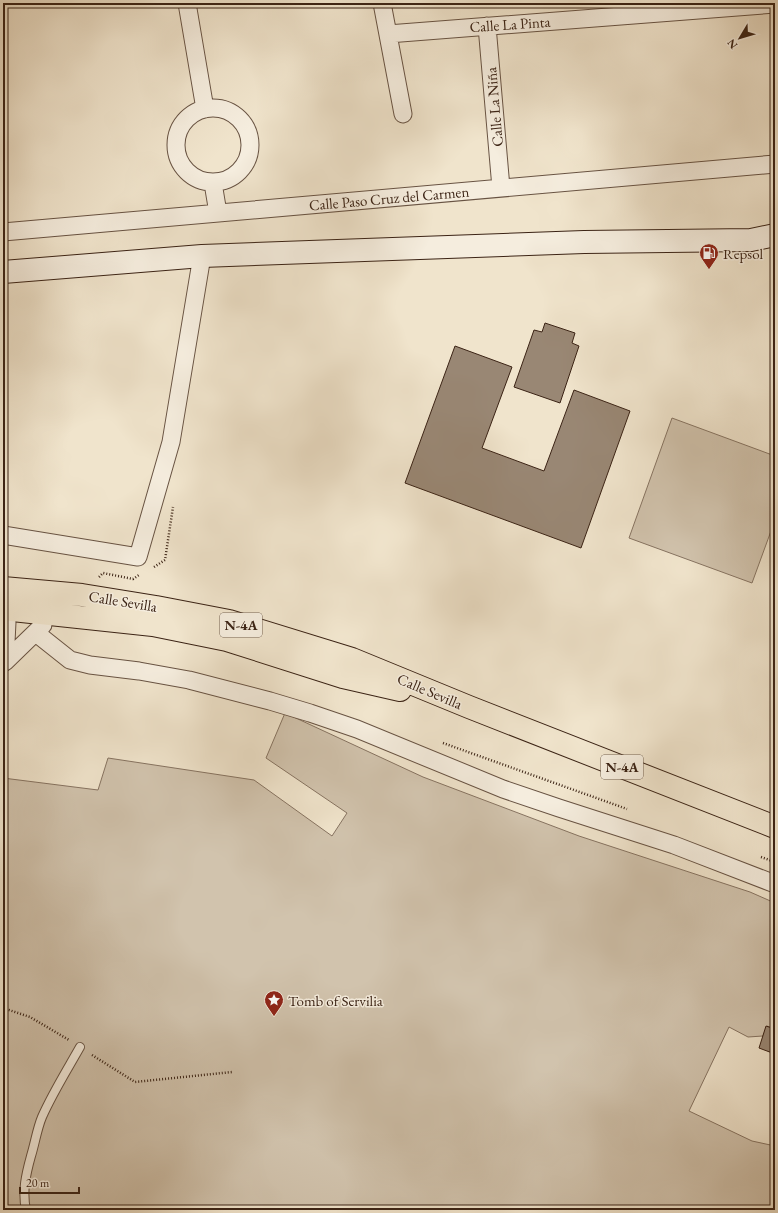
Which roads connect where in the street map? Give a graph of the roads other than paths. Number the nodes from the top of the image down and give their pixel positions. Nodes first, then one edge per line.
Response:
1 (187, 3) edge
2 (382, 3) edge
3 (767, 4) edge
4 (487, 26) junction
5 (388, 34) junction
6 (205, 109) junction
7 (402, 114) dead end
8 (775, 164) edge
9 (213, 183) junction
10 (501, 188) junction
11 (218, 212) junction
12 (3, 232) edge
13 (775, 234) edge
14 (752, 240) junction
15 (775, 247) edge
16 (202, 256) junction
17 (3, 272) edge
18 (3, 535) edge
19 (3, 588) edge
20 (3, 609) edge
21 (3, 614) edge
22 (54, 615) junction
23 (36, 633) junction
24 (469, 707) junction
25 (775, 828) edge
26 (775, 884) edge
27 (80, 1047) road end
28 (26, 1210) edge

1 - 6 street
2 - 5 street
3 - 4 street, Calle La Pinta
4 - 5 street, Calle La Pinta
4 - 10 street, Calle La Niña
5 - 7 street
6 - 9 street
6 - 9 street
8 - 10 street, Calle Paso Cruz del Carmen
9 - 11 street
10 - 11 street, Calle Paso Cruz del Carmen
11 - 12 street, Calle Paso Cruz del Carmen
13 - 14 main road
14 - 15 main road
14 - 16 main road
16 - 17 main road
16 - 18 street
19 - 24 highway, Calle Sevilla / N-4A
20 - 22 highway, Calle Sevilla / N-4A
21 - 23 street
22 - 23 street
22 - 24 highway, Calle Sevilla / N-4A
23 - 26 street
24 - 25 highway, N-4A
27 - 28 lane

